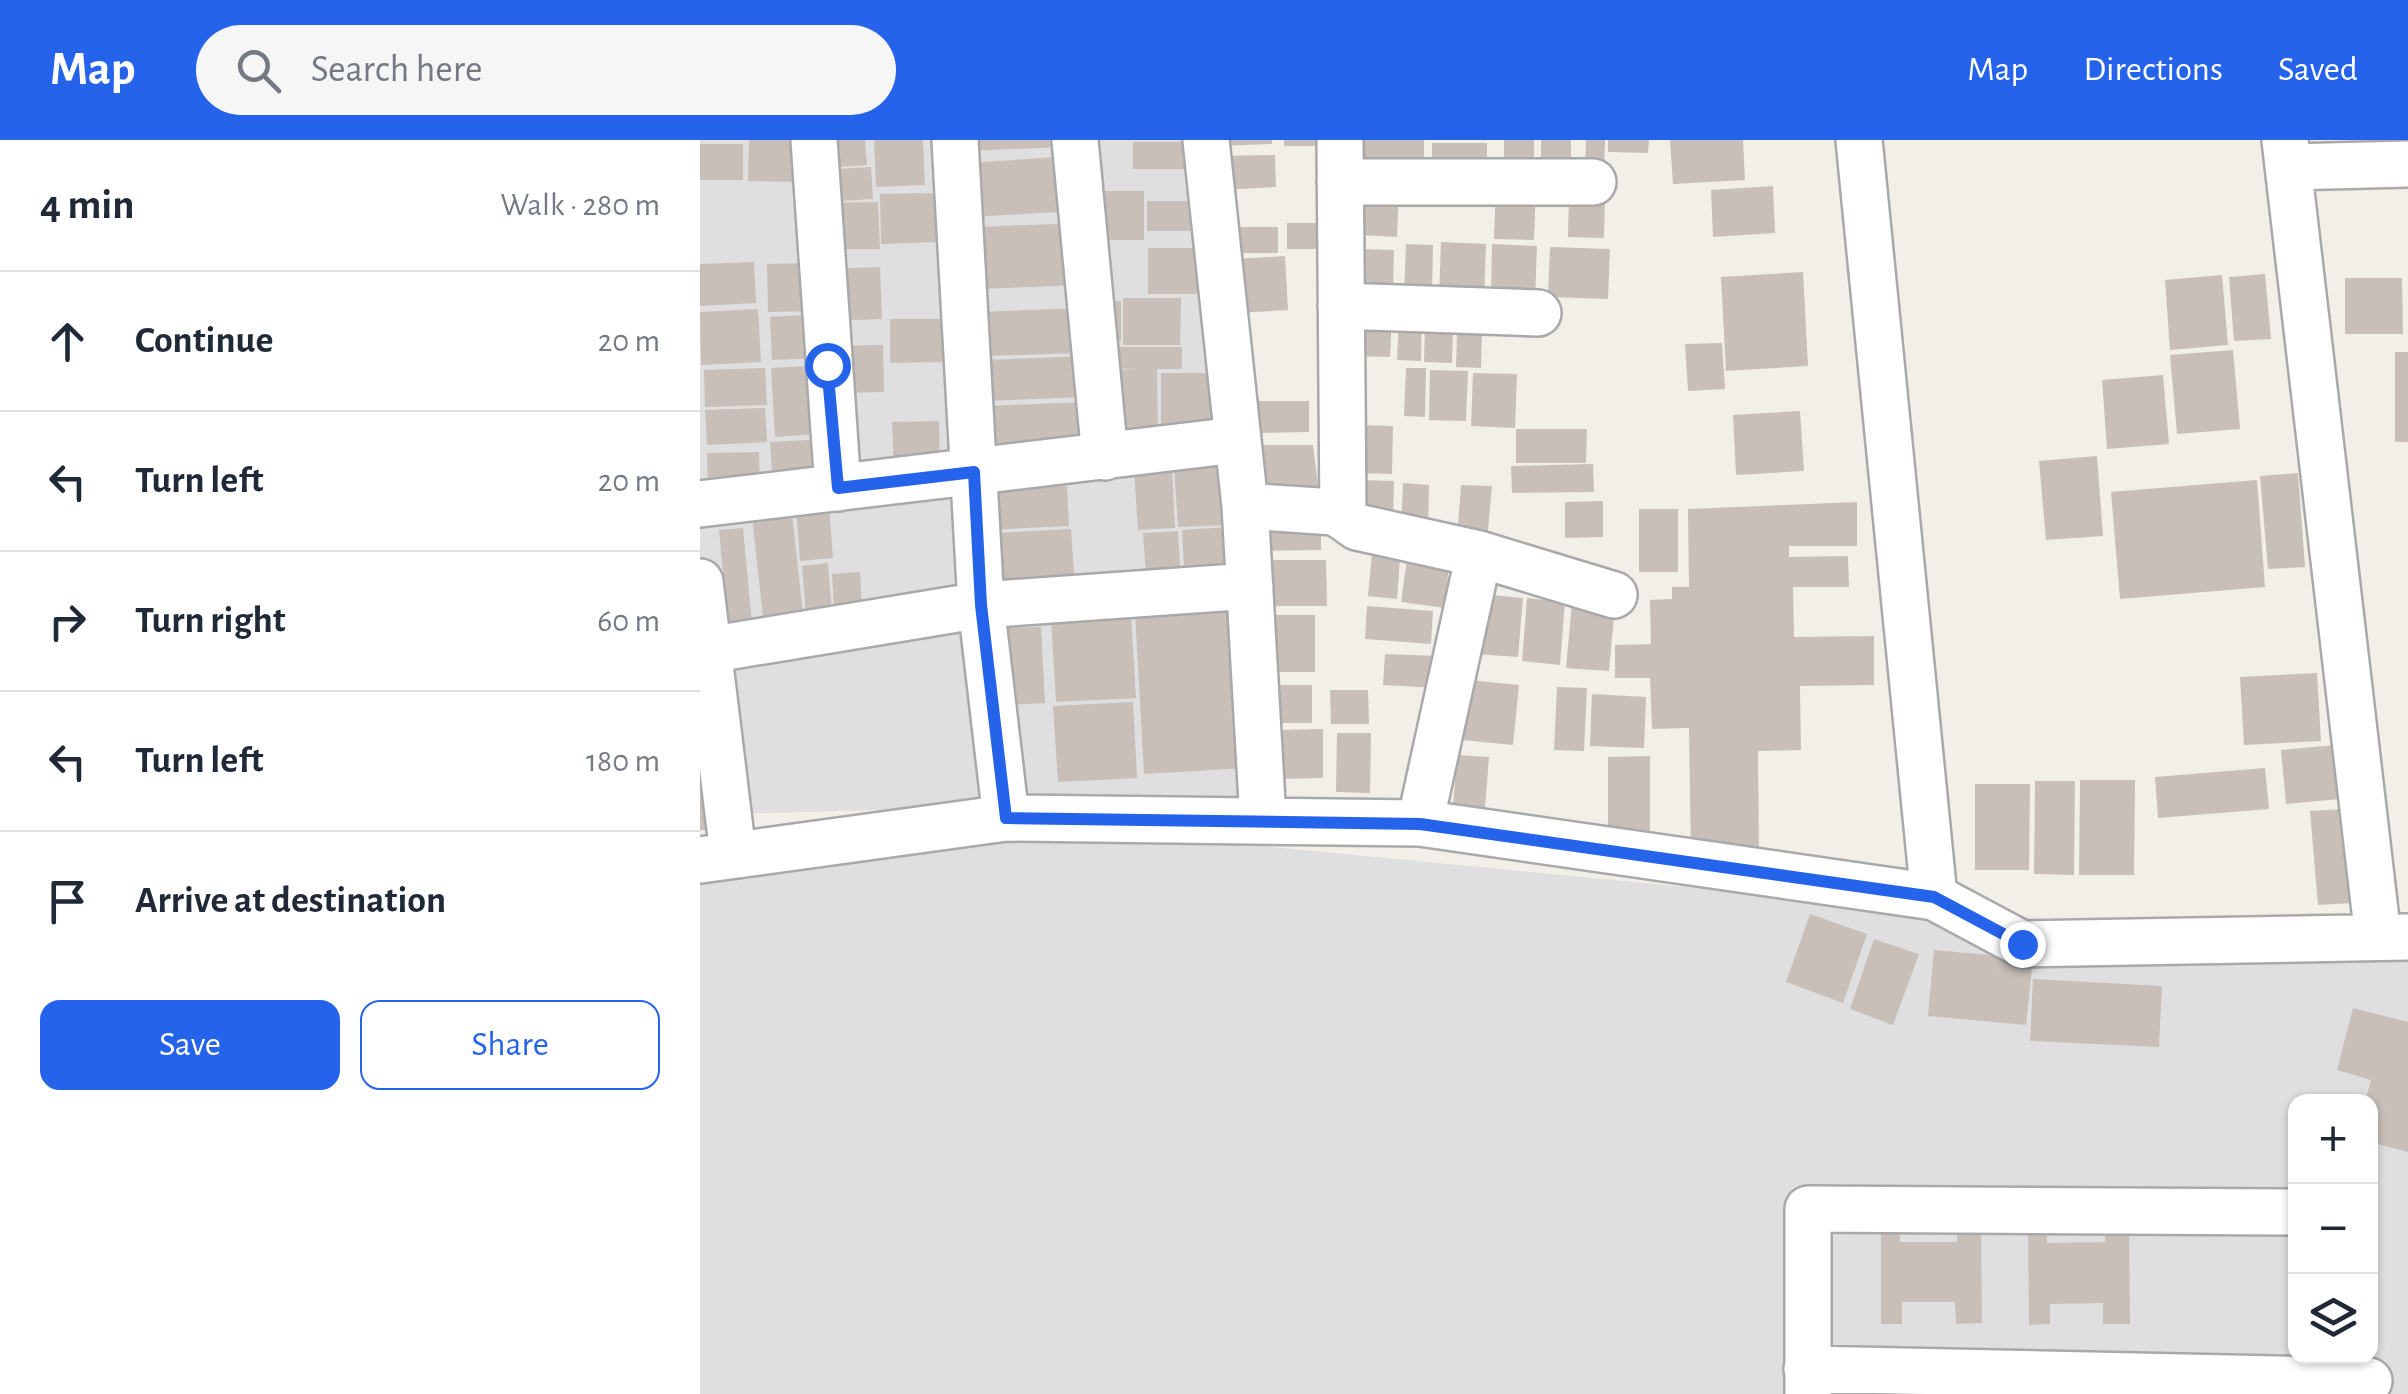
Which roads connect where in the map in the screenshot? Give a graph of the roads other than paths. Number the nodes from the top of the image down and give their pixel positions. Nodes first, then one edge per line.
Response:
1 (814, 140) edge
2 (955, 140) edge
3 (1074, 140) edge
4 (1206, 140) edge
5 (1860, 140) edge
6 (2287, 153) edge
7 (1340, 161) edge
8 (2408, 164) edge
9 (1593, 182) dead end
10 (1342, 306) junction
11 (1538, 313) dead end
12 (1236, 440) junction
13 (1105, 457) junction
14 (974, 472) junction
15 (838, 488) junction
16 (700, 504) edge
17 (1245, 506) junction
18 (1342, 517) junction
19 (1479, 554) junction
20 (700, 582) edge
21 (1250, 586) junction
22 (1614, 595) dead end
23 (981, 605) junction
24 (708, 650) junction
25 (1006, 818) junction
26 (1263, 820) junction
27 (1420, 824) junction
28 (717, 857) edge
29 (1934, 897) junction
30 (2393, 937) edge
31 (2288, 1212) edge
32 (2369, 1377) edge
33 (1808, 1382) edge

1 - 15 street
2 - 14 street
3 - 13 street
4 - 12 street
5 - 29 street
6 - 8 street
6 - 30 street
7 - 9 street
7 - 10 street
10 - 11 street
10 - 18 street
12 - 13 street
12 - 17 street
13 - 14 street
14 - 15 street
14 - 23 street
15 - 16 street
17 - 18 street
17 - 21 street
18 - 19 street
19 - 22 street
19 - 27 street
20 - 24 street
21 - 23 street
21 - 26 street
23 - 24 street
23 - 25 street
24 - 28 street
25 - 26 street
25 - 28 street
26 - 27 street
27 - 29 street
29 - 30 street
31 - 33 street
32 - 33 street

